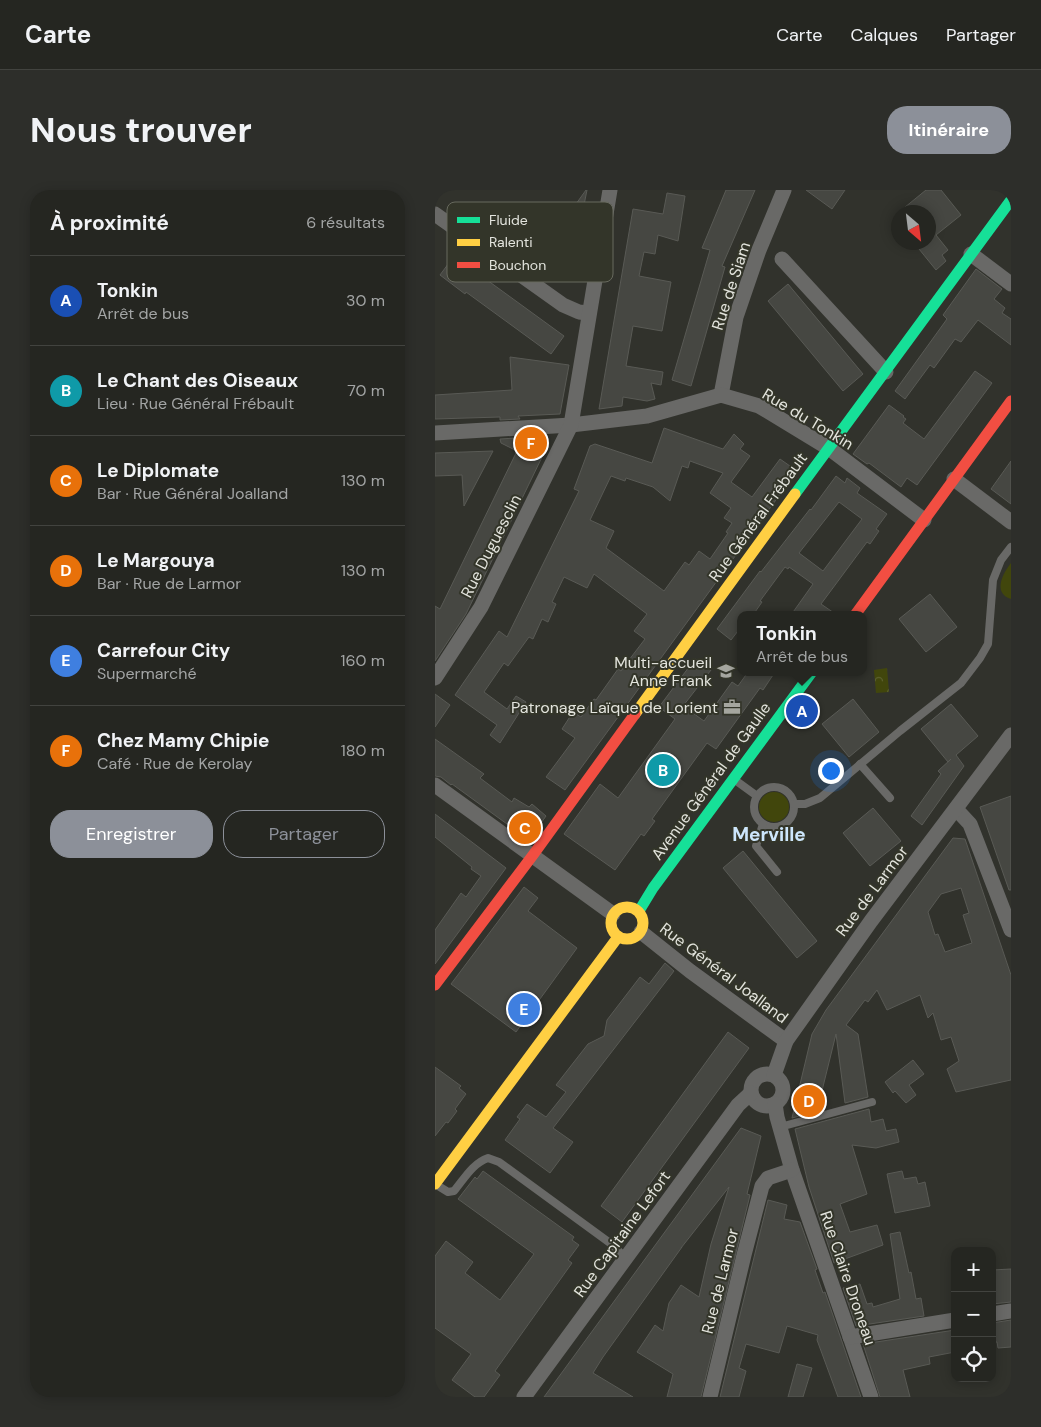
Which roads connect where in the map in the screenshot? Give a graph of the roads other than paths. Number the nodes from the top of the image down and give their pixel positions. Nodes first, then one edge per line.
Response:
1 (784, 190) edge
2 (1011, 200) edge
3 (435, 214) edge
4 (447, 223) edge
5 (971, 254) junction
6 (782, 259) dead end
7 (531, 282) edge
8 (594, 282) edge
9 (1011, 284) edge
10 (589, 313) junction
11 (886, 372) junction
12 (721, 395) junction
13 (1011, 401) edge
14 (571, 425) junction
15 (435, 433) edge
16 (829, 449) junction
17 (954, 480) junction
18 (924, 520) junction
19 (1011, 522) edge
20 (1011, 547) edge
21 (858, 611) edge
22 (809, 676) edge
23 (435, 678) edge
24 (1011, 736) edge
25 (860, 764) junction
26 (734, 779) junction
27 (435, 785) edge
28 (757, 796) junction
29 (890, 798) dead end
30 (794, 804) junction
31 (956, 809) junction
32 (763, 824) junction
33 (533, 855) junction
34 (777, 872) dead end
35 (639, 911) junction
36 (613, 914) junction
37 (1010, 924) edge
38 (641, 932) junction
39 (618, 937) junction
40 (435, 985) edge
41 (786, 1041) junction
42 (775, 1075) junction
43 (751, 1093) junction
44 (872, 1102) dead end
45 (775, 1104) junction
46 (779, 1127) junction
47 (792, 1170) junction
48 (435, 1184) edge
49 (626, 1258) junction
50 (1011, 1311) edge
51 (996, 1313) edge
52 (951, 1321) edge
53 (850, 1337) junction
54 (524, 1397) edge
55 (710, 1397) edge
56 (871, 1397) edge

1 - 12 street, Rue de Siam
2 - 5 main road, Rue Général Frébault
3 - 4 street
5 - 9 street
5 - 11 main road, Rue Général Frébault
6 - 11 street
7 - 10 street
8 - 10 street, Rue Duguesclin
10 - 14 street, Rue Duguesclin
11 - 16 main road, Rue Général Frébault
12 - 14 street
12 - 16 street, Rue du Tonkin
13 - 17 main road
14 - 15 street
14 - 23 street, Rue Duguesclin
16 - 18 street, Rue du Tonkin
16 - 33 main road, Rue Général Frébault
17 - 18 main road
17 - 19 street
18 - 21 main road
20 - 25 lane
22 - 26 main road, Avenue Général de Gaulle
24 - 31 street, Rue de Larmor
25 - 29 lane
25 - 30 lane
26 - 28 lane
26 - 35 main road, Avenue Général de Gaulle
27 - 33 street
28 - 30 lane
28 - 32 lane
30 - 32 lane
31 - 37 street
31 - 41 street, Rue de Larmor
32 - 34 lane
33 - 36 street
33 - 40 main road, Rue Général Frébault
35 - 36 main road
35 - 38 main road
36 - 39 main road
38 - 39 main road
38 - 41 street, Rue Général Joalland
39 - 48 main road
41 - 42 street, Rue de Larmor
42 - 43 street
42 - 45 street
43 - 45 street
43 - 49 street, Rue Capitaine Lefort
44 - 46 lane
45 - 46 street
46 - 47 street
47 - 53 street, Rue Claire Droneau
47 - 55 street, Rue de Larmor
48 - 49 lane
49 - 54 street, Rue Capitaine Lefort
50 - 51 street
52 - 53 street
53 - 56 street, Rue Claire Droneau

